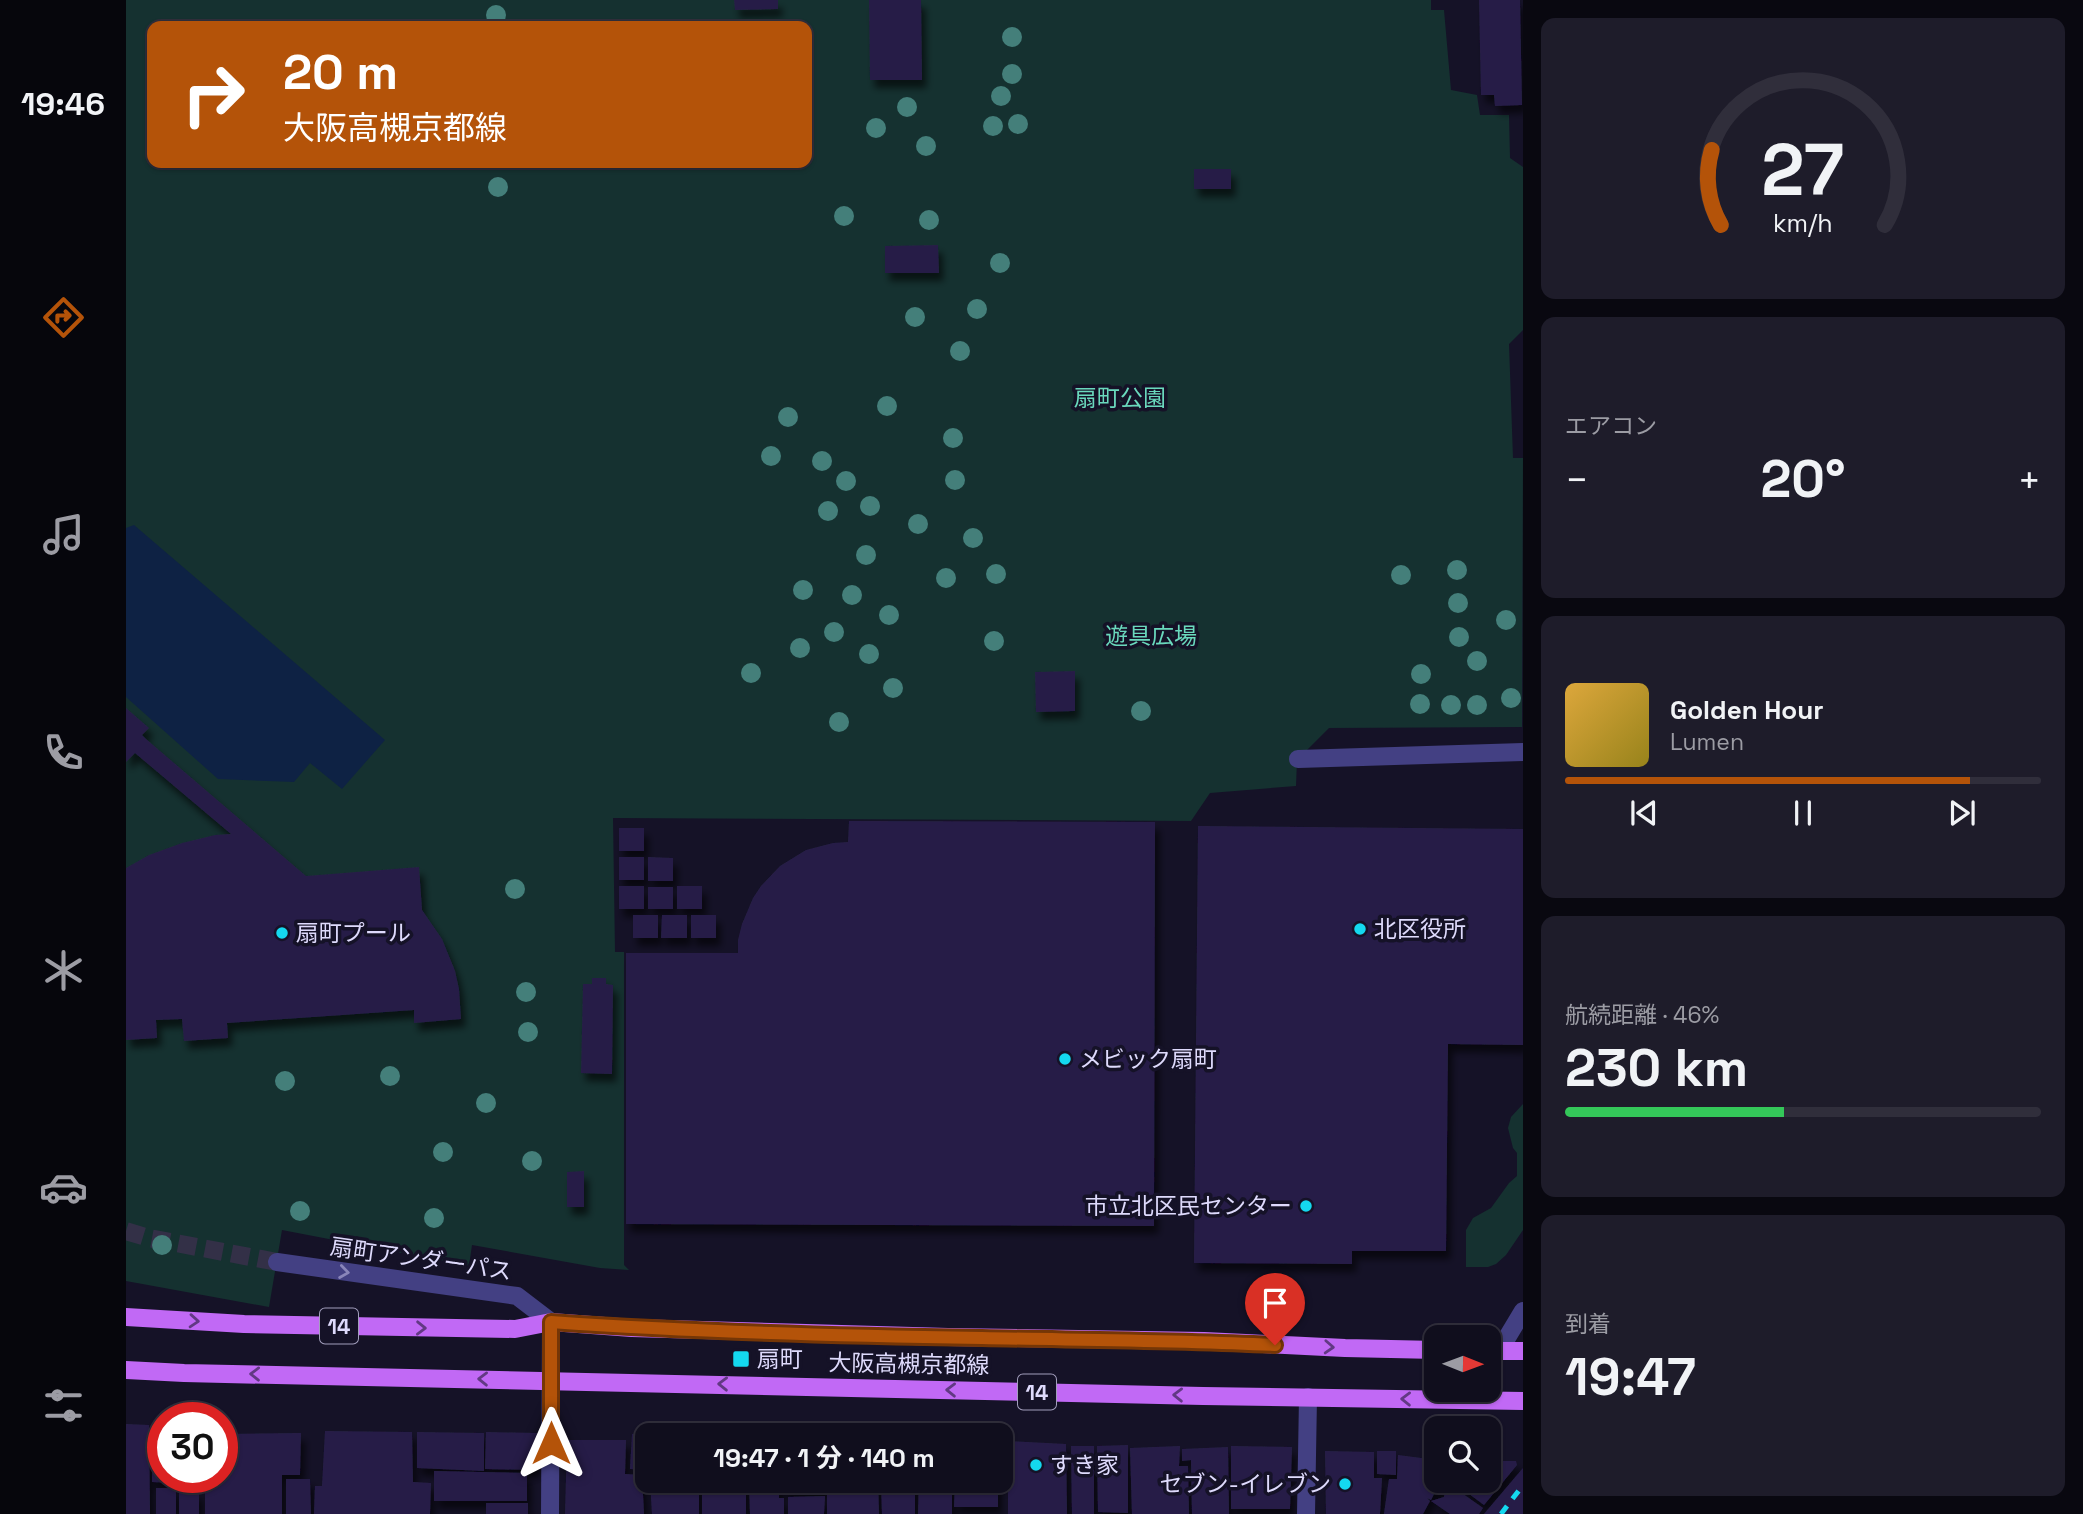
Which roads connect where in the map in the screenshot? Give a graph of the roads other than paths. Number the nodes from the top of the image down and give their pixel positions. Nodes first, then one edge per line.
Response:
1 (1523, 752) edge
2 (1298, 759) dead end
3 (277, 1262) tunnel mouth
4 (1523, 1311) edge
5 (126, 1317) edge
6 (551, 1322) junction
7 (1502, 1340) edge
8 (1424, 1350) edge
9 (1502, 1351) edge
10 (1523, 1351) edge
11 (126, 1370) edge
12 (551, 1380) junction
13 (1308, 1397) junction
14 (1523, 1401) edge
15 (550, 1514) edge
16 (1306, 1514) edge

1 - 2 street
3 -> 6 street, 扇町アンダーパス
4 - 7 street
5 -> 6 main road, 大阪高槻京都線 / 14
6 -> 8 main road, 大阪高槻京都線 / 14
6 - 12 street
9 - 10 main road
12 -> 11 main road, 大阪高槻京都線 / 14
13 -> 12 main road, 大阪高槻京都線 / 14
12 - 15 street
14 -> 13 main road, 大阪高槻京都線 / 14
13 - 16 street

